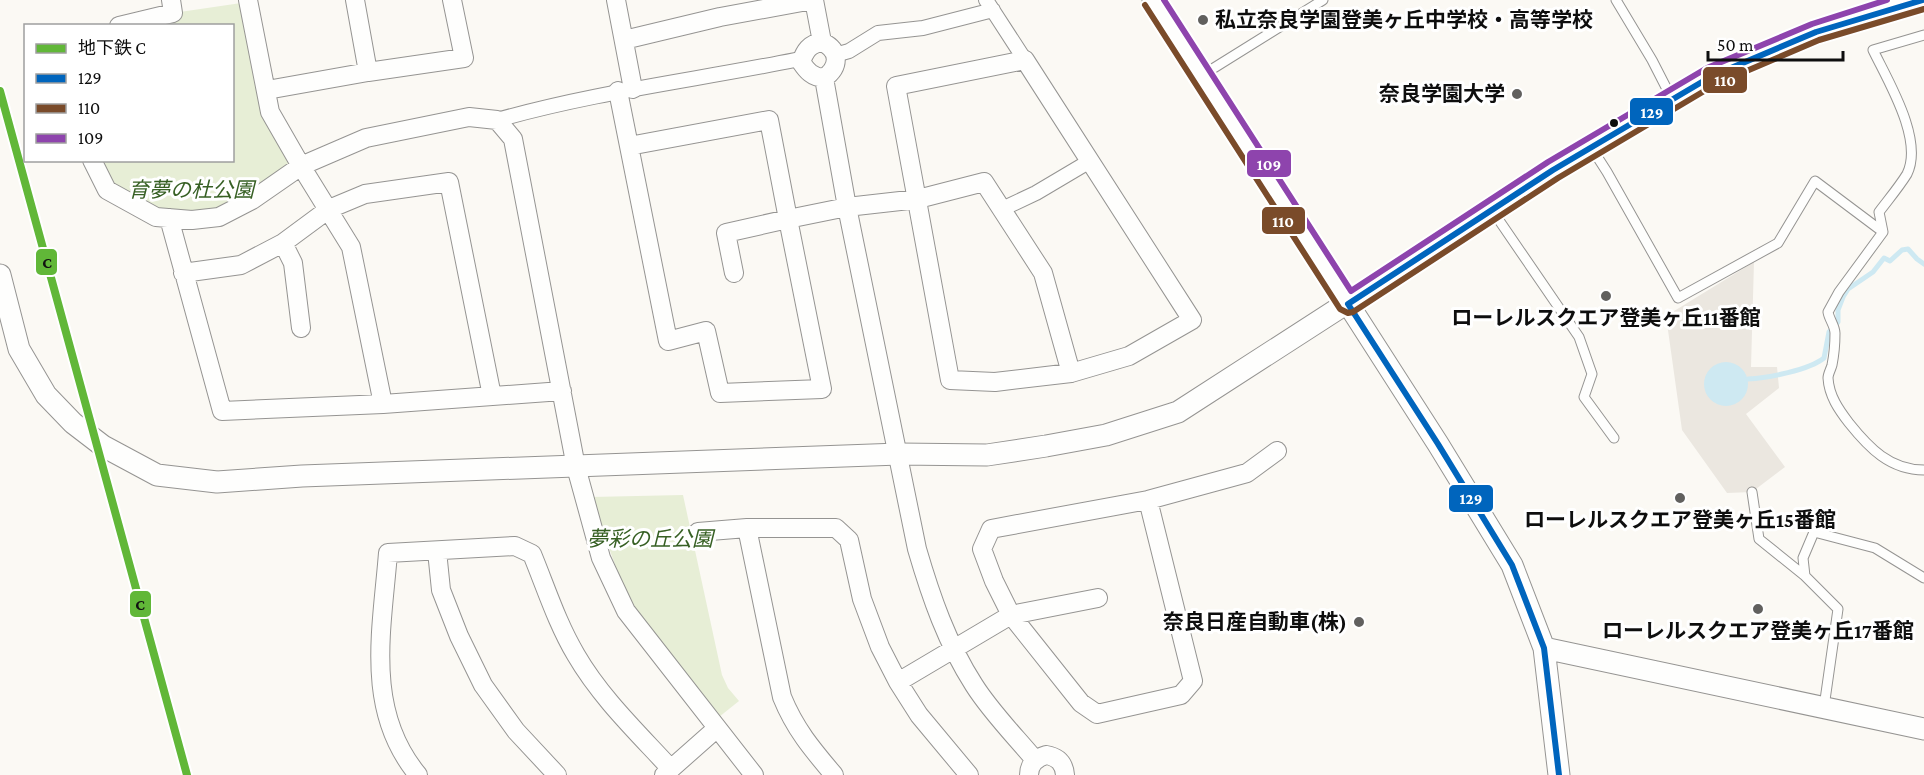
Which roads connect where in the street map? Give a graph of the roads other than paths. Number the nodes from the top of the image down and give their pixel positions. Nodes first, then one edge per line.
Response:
1 (171, 0) edge
2 (248, 0) edge
3 (355, 0) edge
4 (453, 0) edge
5 (616, 0) edge
6 (813, 0) edge
7 (1153, 0) edge
8 (1323, 0) edge
9 (1616, 0) edge
10 (1923, 0) edge
11 (990, 5) edge
12 (718, 9) edge
13 (127, 24) edge
14 (1924, 36) edge
15 (624, 40) junction
16 (822, 42) junction
17 (835, 56) junction
18 (1025, 60) junction
19 (801, 62) junction
20 (368, 72) junction
21 (1201, 76) junction
22 (824, 78) junction
23 (267, 90) junction
24 (625, 90) junction
25 (1672, 99) junction
26 (497, 120) junction
27 (629, 146) junction
28 (1591, 147) junction
29 (93, 162) edge
30 (1090, 162) junction
31 (301, 166) junction
32 (918, 199) junction
33 (847, 207) junction
34 (329, 209) junction
35 (1002, 209) junction
36 (1492, 210) junction
37 (169, 218) junction
38 (788, 219) junction
39 (1883, 232) junction
40 (283, 243) junction
41 (183, 273) junction
42 (734, 273) dead end
43 (2, 288) edge
44 (1348, 304) junction
45 (301, 328) dead end
46 (1071, 373) junction
47 (562, 391) junction
48 (492, 396) junction
49 (383, 404) junction
50 (1614, 438) dead end
51 (1277, 451) dead end
52 (899, 454) junction
53 (576, 467) junction
54 (1924, 470) edge
55 (1752, 492) dead end
56 (1148, 500) junction
57 (747, 528) junction
58 (698, 532) dead end
59 (437, 551) junction
60 (1805, 576) junction
61 (1924, 578) edge
62 (1098, 598) dead end
63 (1011, 615) junction
64 (953, 648) junction
65 (1544, 648) junction
66 (898, 682) junction
67 (1824, 707) junction
68 (716, 729) junction
69 (1924, 729) edge
70 (1032, 768) edge
71 (668, 772) edge
72 (418, 775) edge
73 (557, 775) edge
74 (754, 775) edge
75 (834, 775) edge
76 (969, 775) edge
77 (1065, 775) edge
78 (1559, 775) edge

1 - 13 street
2 - 23 street
3 - 20 street
4 - 20 street
5 - 15 street
6 - 12 street
6 - 16 street
7 - 21 street
8 - 21 lane
9 - 25 lane
10 - 25 street
11 - 17 street
11 - 18 street
12 - 15 street
14 - 39 lane
15 - 24 street
16 - 17 street
16 - 19 street
17 - 22 street
18 - 30 street
18 - 32 street
19 - 22 street
19 - 24 street
20 - 23 street
21 - 44 street
22 - 33 street
23 - 31 street
24 - 26 street
24 - 27 street
25 - 28 street
26 - 31 street
26 - 47 street
27 - 38 street
27 - 38 street
28 - 36 street
28 - 39 lane
29 - 37 street
30 - 35 street
30 - 46 street
31 - 34 street
31 - 37 street
32 - 33 street
32 - 35 street
32 - 46 street
33 - 38 street
33 - 52 street
34 - 40 street
34 - 48 street
34 - 49 street
35 - 46 street
36 - 44 street
36 - 50 lane
37 - 41 street
38 - 42 street
39 - 54 lane
40 - 41 street
40 - 45 street
41 - 49 street
43 - 53 street
44 - 52 street
44 - 65 street
47 - 48 street
47 - 53 street
48 - 49 street
51 - 56 street
52 - 53 street
52 - 64 street
53 - 68 street
55 - 60 lane
56 - 63 street
56 - 63 street
57 - 58 street
57 - 66 street
57 - 75 street
59 - 71 street
59 - 72 street
59 - 73 street
60 - 61 lane
60 - 67 lane
62 - 63 street
63 - 64 street
64 - 66 street
64 - 70 street
65 - 67 street
65 - 78 street
66 - 76 street
67 - 69 street
68 - 71 street
68 - 74 street
70 - 77 street

